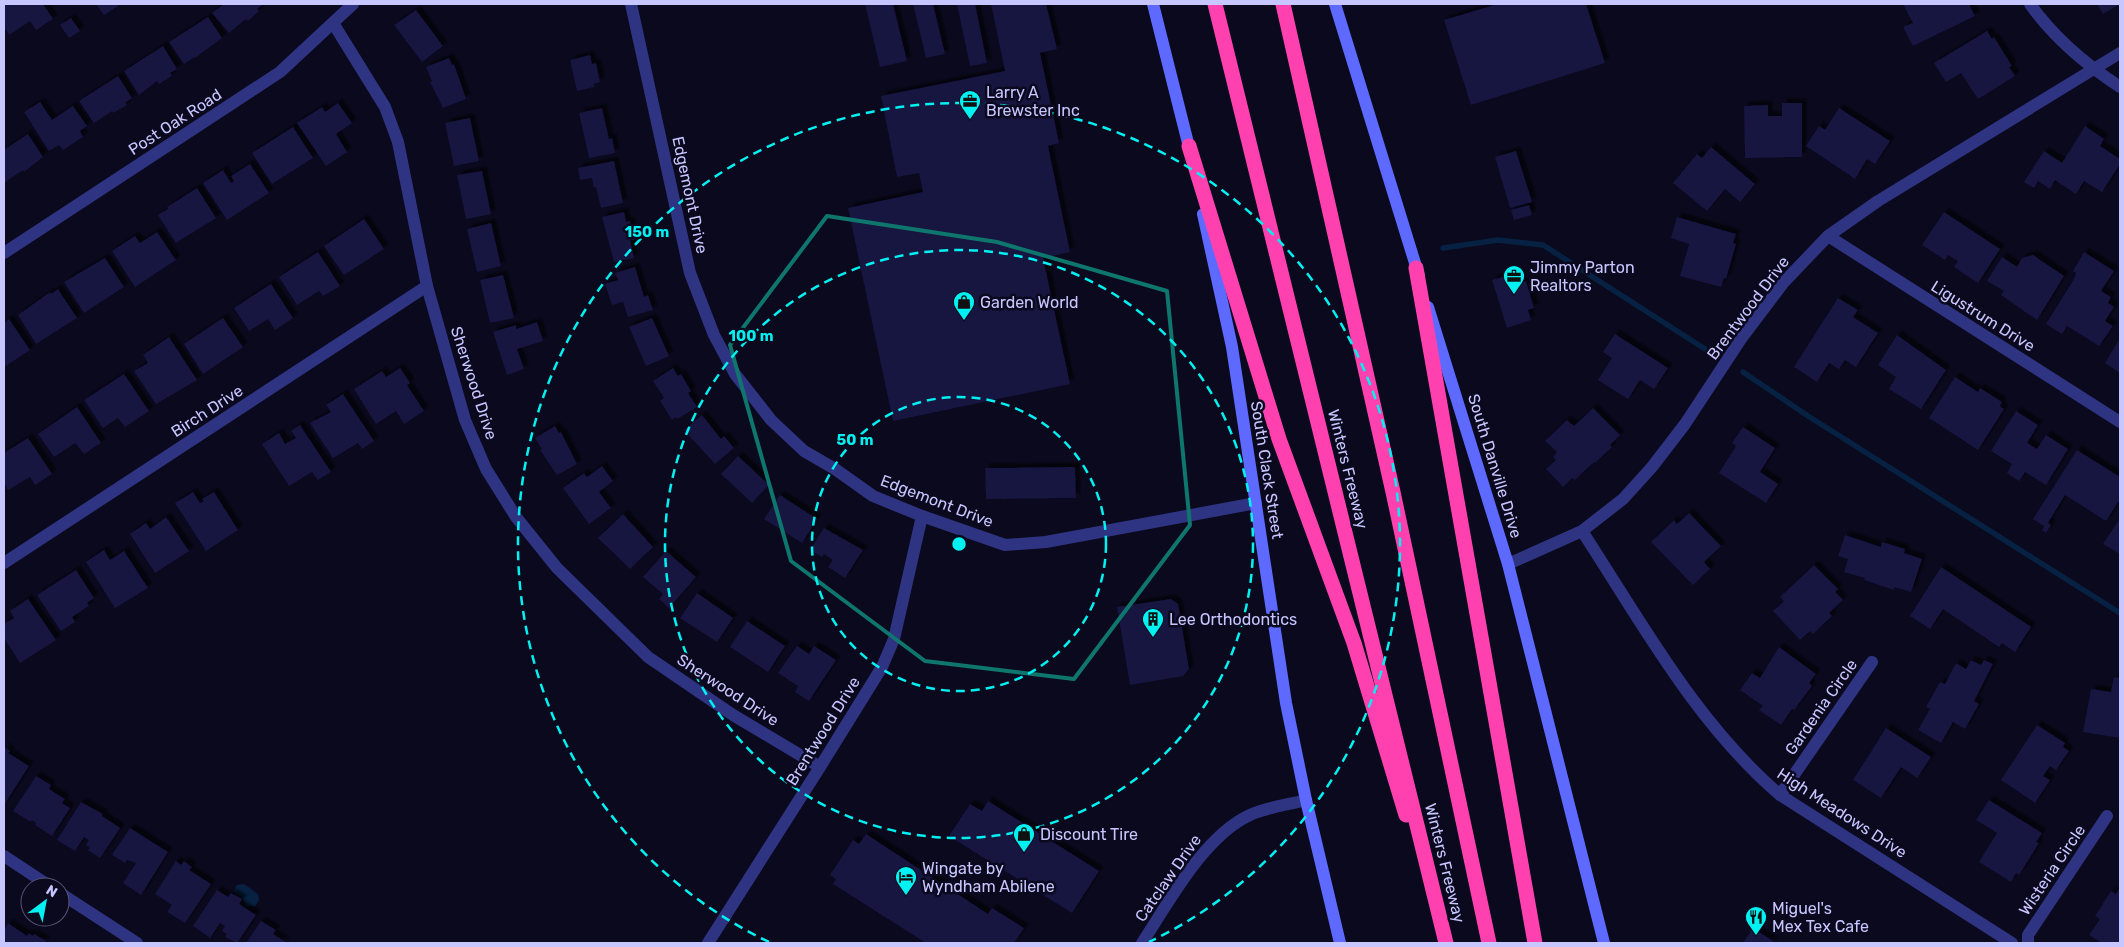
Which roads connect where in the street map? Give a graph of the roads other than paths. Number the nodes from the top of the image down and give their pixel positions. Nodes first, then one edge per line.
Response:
1 (353, 4) edge
2 (631, 4) edge
3 (1154, 4) edge
4 (1215, 4) edge
5 (1283, 4) edge
6 (1335, 4) edge
7 (2030, 4) edge
8 (333, 23) junction
9 (2120, 53) edge
10 (2093, 69) junction
11 (2120, 87) edge
12 (1189, 146) junction
13 (1828, 236) junction
14 (4, 253) edge
15 (1416, 268) junction
16 (427, 286) junction
17 (2120, 422) edge
18 (1256, 503) junction
19 (922, 516) junction
20 (1582, 531) junction
21 (4, 563) edge
22 (1508, 564) junction
23 (1872, 662) dead end
24 (820, 767) junction
25 (1780, 796) junction
26 (1306, 800) junction
27 (2107, 816) dead end
28 (4, 856) edge
29 (36, 877) edge
30 (70, 899) edge
31 (138, 943) edge
32 (708, 943) edge
33 (1142, 943) edge
34 (1340, 943) edge
35 (1446, 943) edge
36 (1489, 943) edge
37 (1535, 943) edge
38 (1604, 943) edge
39 (2012, 943) edge
40 (2028, 943) edge

1 - 8 street, Post Oak Road
2 - 19 street, Edgemont Drive
3 - 12 main road, South Clack Street
4 - 35 highway, Winters Freeway
5 - 36 highway, Winters Freeway
6 - 15 main road, South Danville Drive
7 - 10 street
8 - 14 street, Post Oak Road
8 - 16 street, Sherwood Drive
9 - 10 street, Brentwood Drive
10 - 11 street
10 - 13 street, Brentwood Drive
12 - 18 main road, South Clack Street
12 - 35 highway
13 - 17 street, Ligustrum Drive
13 - 20 street, Brentwood Drive
15 - 22 main road, South Danville Drive
15 - 37 highway
16 - 21 street, Birch Drive
16 - 24 street, Sherwood Drive
18 - 19 street, Edgemont Drive
18 - 26 main road, South Clack Street
19 - 24 street, Brentwood Drive
20 - 22 street, Brentwood Drive
20 - 25 street, High Meadows Drive
22 - 38 main road, South Danville Drive
23 - 25 street, Gardenia Circle
24 - 32 street, Brentwood Drive
25 - 39 street, High Meadows Drive
26 - 33 street, Catclaw Drive
26 - 34 main road, South Clack Street
27 - 40 street, Wisteria Circle
28 - 29 street
30 - 31 street

